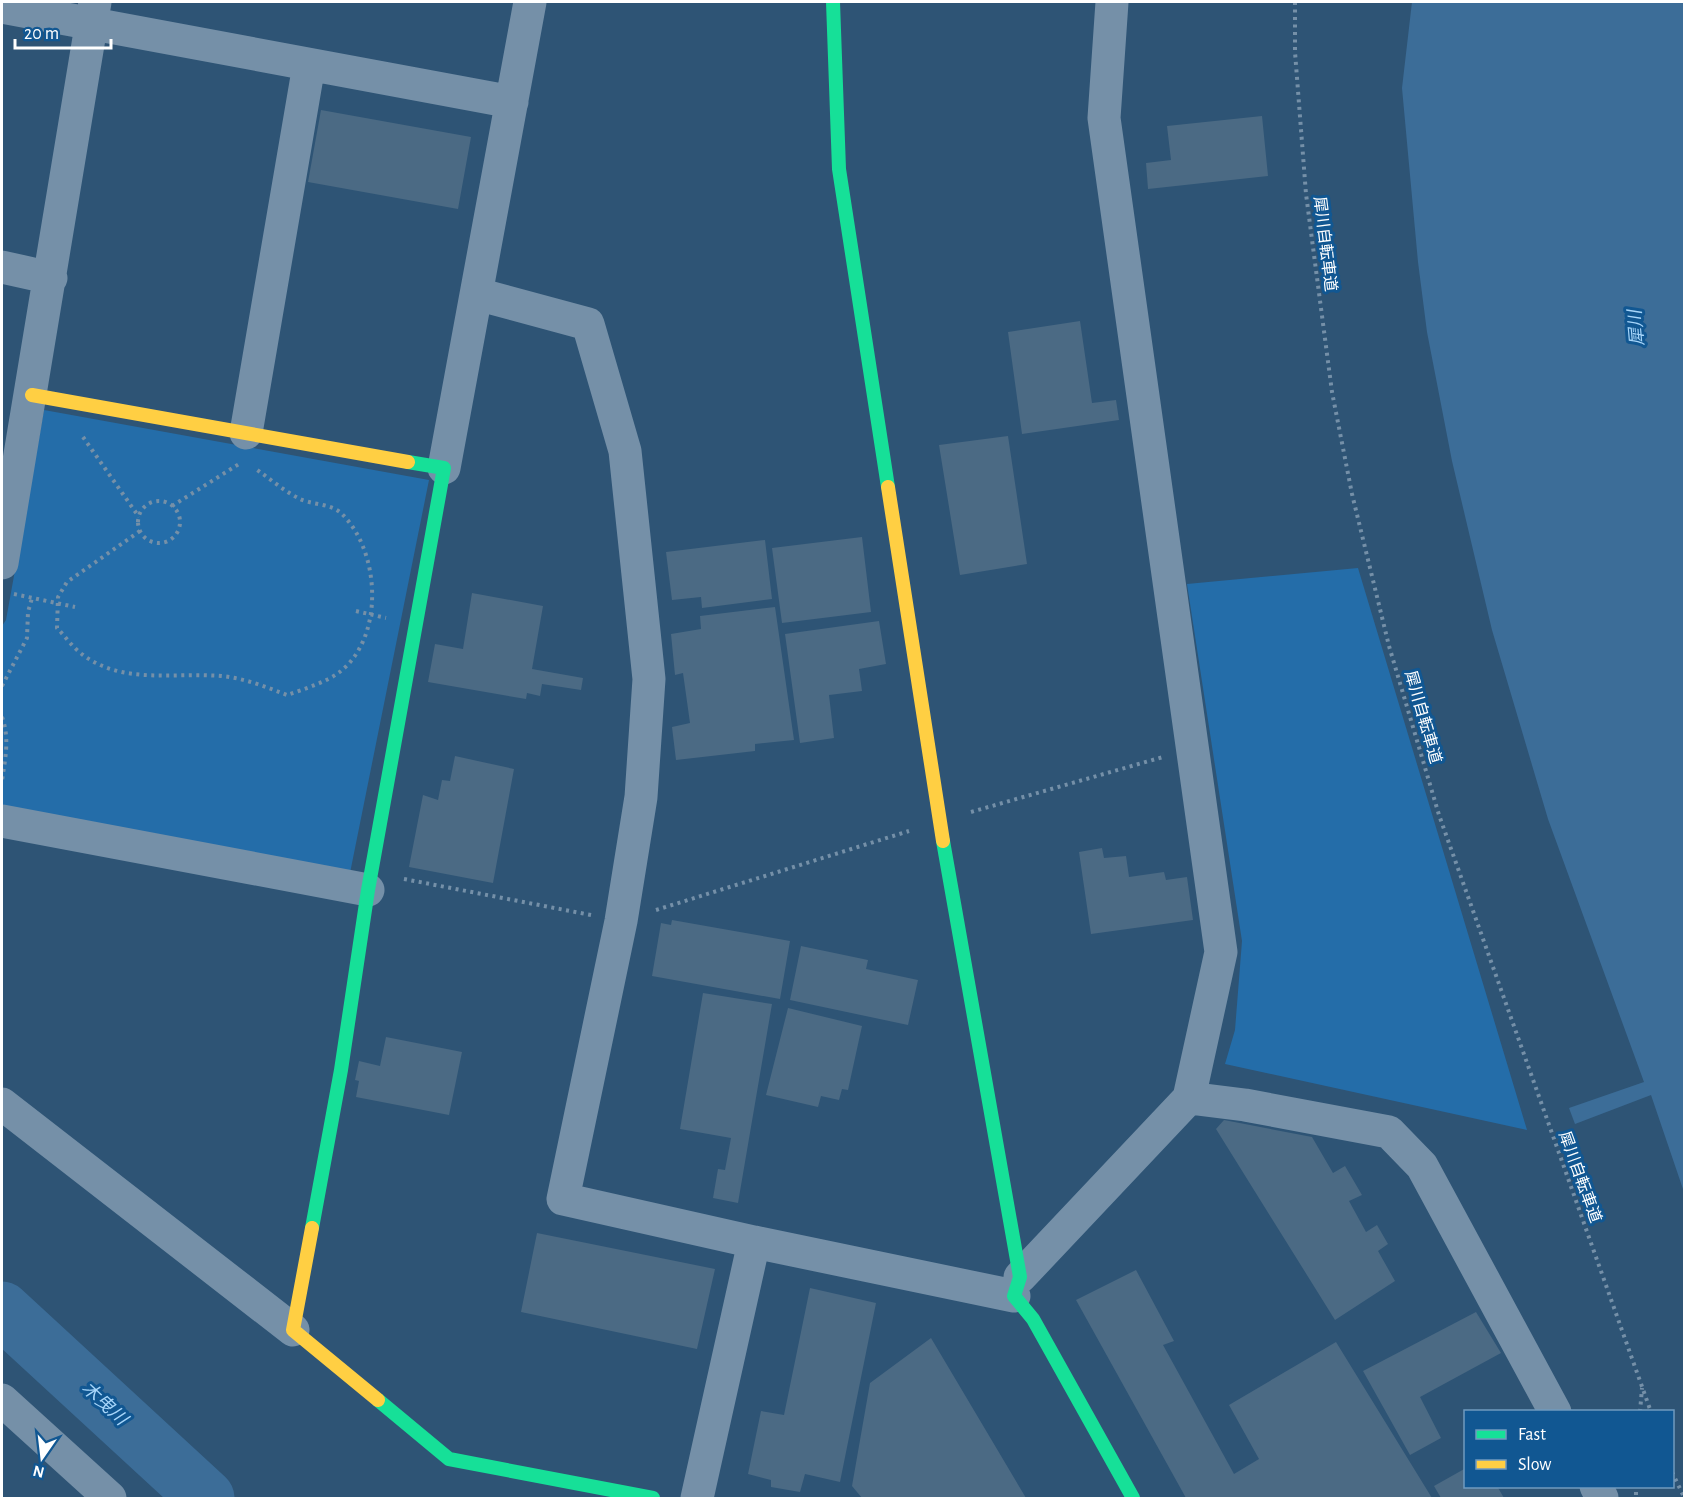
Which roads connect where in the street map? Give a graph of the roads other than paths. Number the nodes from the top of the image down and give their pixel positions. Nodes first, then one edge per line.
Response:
1 (530, 2) edge
2 (833, 2) edge
3 (1112, 2) edge
4 (2, 7) edge
5 (94, 13) edge
6 (309, 65) junction
7 (512, 102) junction
8 (2, 267) edge
9 (51, 278) junction
10 (477, 294) junction
11 (45, 398) junction
12 (244, 448) junction
13 (11, 455) edge
14 (444, 468) junction
15 (2, 562) edge
16 (2, 821) edge
17 (369, 881) junction
18 (1189, 1098) junction
19 (2, 1104) edge
20 (754, 1242) junction
21 (1017, 1286) junction
22 (293, 1330) junction
23 (2, 1400) edge
24 (1554, 1410) edge
25 (110, 1498) edge
26 (653, 1498) edge
27 (697, 1498) edge
28 (1133, 1498) edge

1 - 7 street
2 - 21 street
3 - 18 street
4 - 5 street
5 - 6 street
5 - 9 street
6 - 7 street
6 - 12 street
7 - 10 street
8 - 9 street
9 - 11 street
10 - 14 street
10 - 20 street
11 - 12 street
11 - 13 street
12 - 14 street
13 - 15 street
14 - 17 street
16 - 17 street
17 - 22 street
18 - 21 street
18 - 24 street
19 - 22 street
20 - 21 street
20 - 27 street
21 - 28 street
22 - 26 street
23 - 25 street

